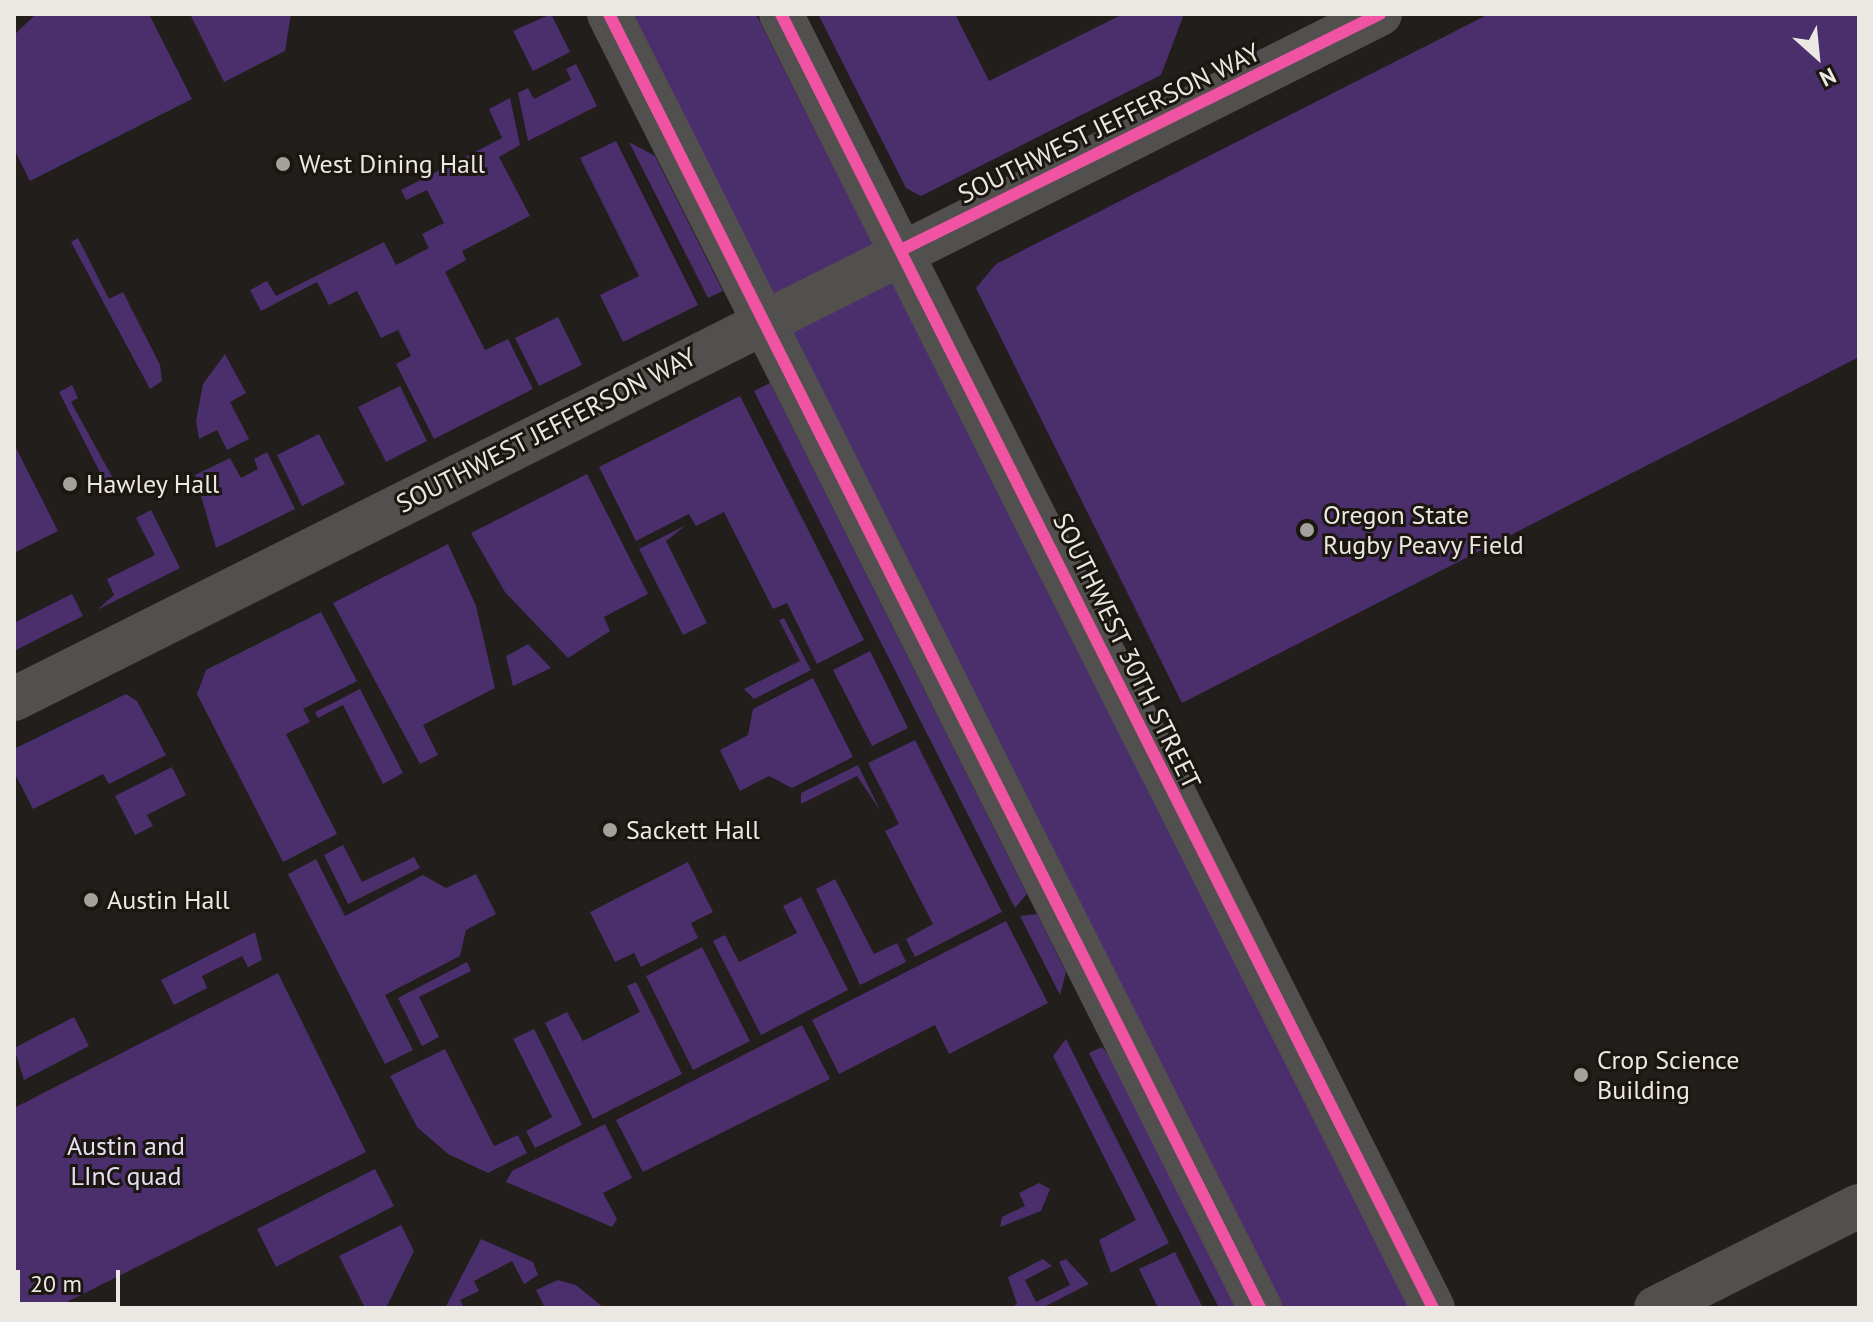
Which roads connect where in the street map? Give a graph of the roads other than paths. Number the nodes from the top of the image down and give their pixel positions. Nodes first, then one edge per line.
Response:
1 (609, 14) edge
2 (781, 14) edge
3 (1380, 14) edge
4 (901, 250) junction
5 (763, 321) junction
6 (14, 699) edge
7 (1859, 1206) edge
8 (1260, 1308) edge
9 (1433, 1308) edge
10 (1656, 1308) edge

1 - 5 street
2 - 4 street, SOUTHWEST 30TH STREET
3 - 4 street, SOUTHWEST JEFFERSON WAY
4 - 5 street, SOUTHWEST JEFFERSON WAY
4 - 9 street, SOUTHWEST 30TH STREET
5 - 6 street, SOUTHWEST JEFFERSON WAY
5 - 8 street
7 - 10 street

